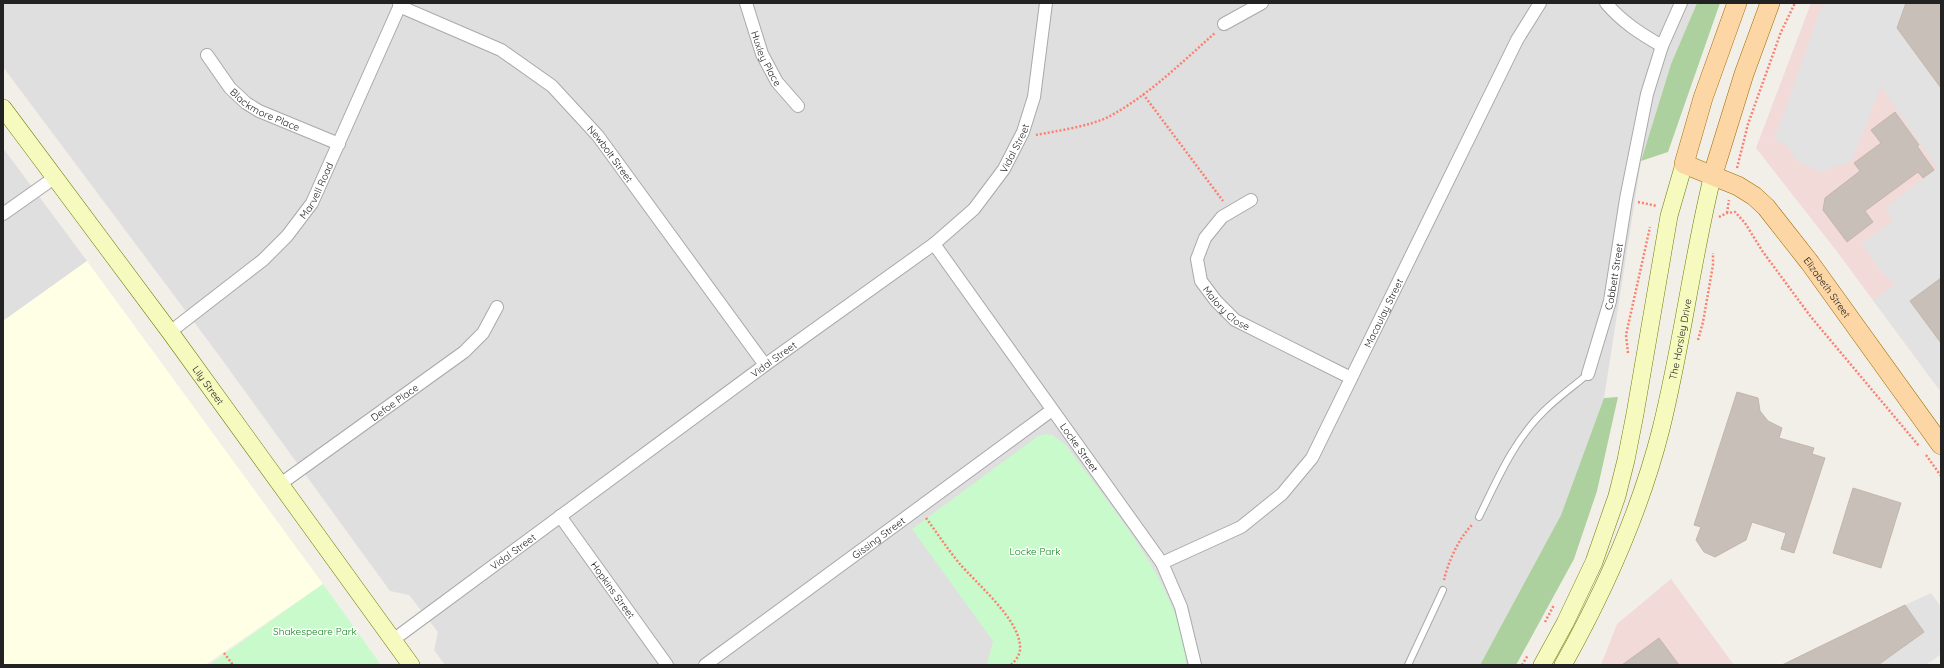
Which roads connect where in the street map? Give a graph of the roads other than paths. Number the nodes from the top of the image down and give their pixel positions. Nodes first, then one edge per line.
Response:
1 (746, 3) edge
2 (1046, 3) edge
3 (1262, 3) edge
4 (1540, 3) edge
5 (1606, 3) edge
6 (1681, 3) edge
7 (1737, 3) edge
8 (1770, 3) edge
9 (400, 5) edge
10 (1224, 24) road end
11 (1662, 46) junction
12 (207, 55) dead end
13 (798, 106) dead end
14 (3, 108) edge
15 (339, 144) junction
16 (1684, 164) junction
17 (1713, 174) junction
18 (54, 178) junction
19 (1251, 200) dead end
20 (3, 214) edge
21 (934, 244) junction
22 (496, 307) dead end
23 (170, 332) junction
24 (765, 365) junction
25 (1588, 374) joint
26 (1351, 378) junction
27 (1052, 410) junction
28 (1941, 445) edge
29 (280, 485) junction
30 (560, 516) junction
31 (1479, 517) road end
32 (1162, 563) junction
33 (1442, 590) road end
34 (393, 640) junction
35 (411, 665) edge
36 (667, 665) edge
37 (705, 665) edge
38 (1195, 665) edge
39 (1408, 665) edge
40 (1542, 665) edge
41 (1563, 665) edge

1 - 13 street, Huxley Place
2 - 21 street, Vidal Street
3 - 10 street
4 - 26 street, Macaulay Street
5 - 11 street
6 - 11 street, Cobbett Street
7 - 16 main road
8 - 17 main road, The Horsley Drive
9 - 15 street, Marvell Road
9 - 24 street, Newbolt Street
11 - 25 street, Cobbett Street
12 - 15 street, Blackmore Place
14 - 18 main road, Lily Street
15 - 23 street, Marvell Road
16 - 17 main road, Elizabeth Street
16 - 40 main road
17 - 28 main road, Elizabeth Street
17 - 41 main road, The Horsley Drive
18 - 20 street
18 - 23 main road, Lily Street
19 - 26 street, Malory Close
21 - 24 street, Vidal Street
21 - 27 street, Locke Street
22 - 29 street, Defoe Place
23 - 29 main road, Lily Street
24 - 30 street, Vidal Street
25 - 31 lane, Cobbett Street
26 - 32 street, Macaulay Street
27 - 32 street, Locke Street
27 - 37 street, Gissing Street
29 - 34 main road, Lily Street
30 - 34 street, Vidal Street
30 - 36 street, Hopkins Street
32 - 38 street, Locke Street
33 - 39 lane
34 - 35 main road, Lily Street

